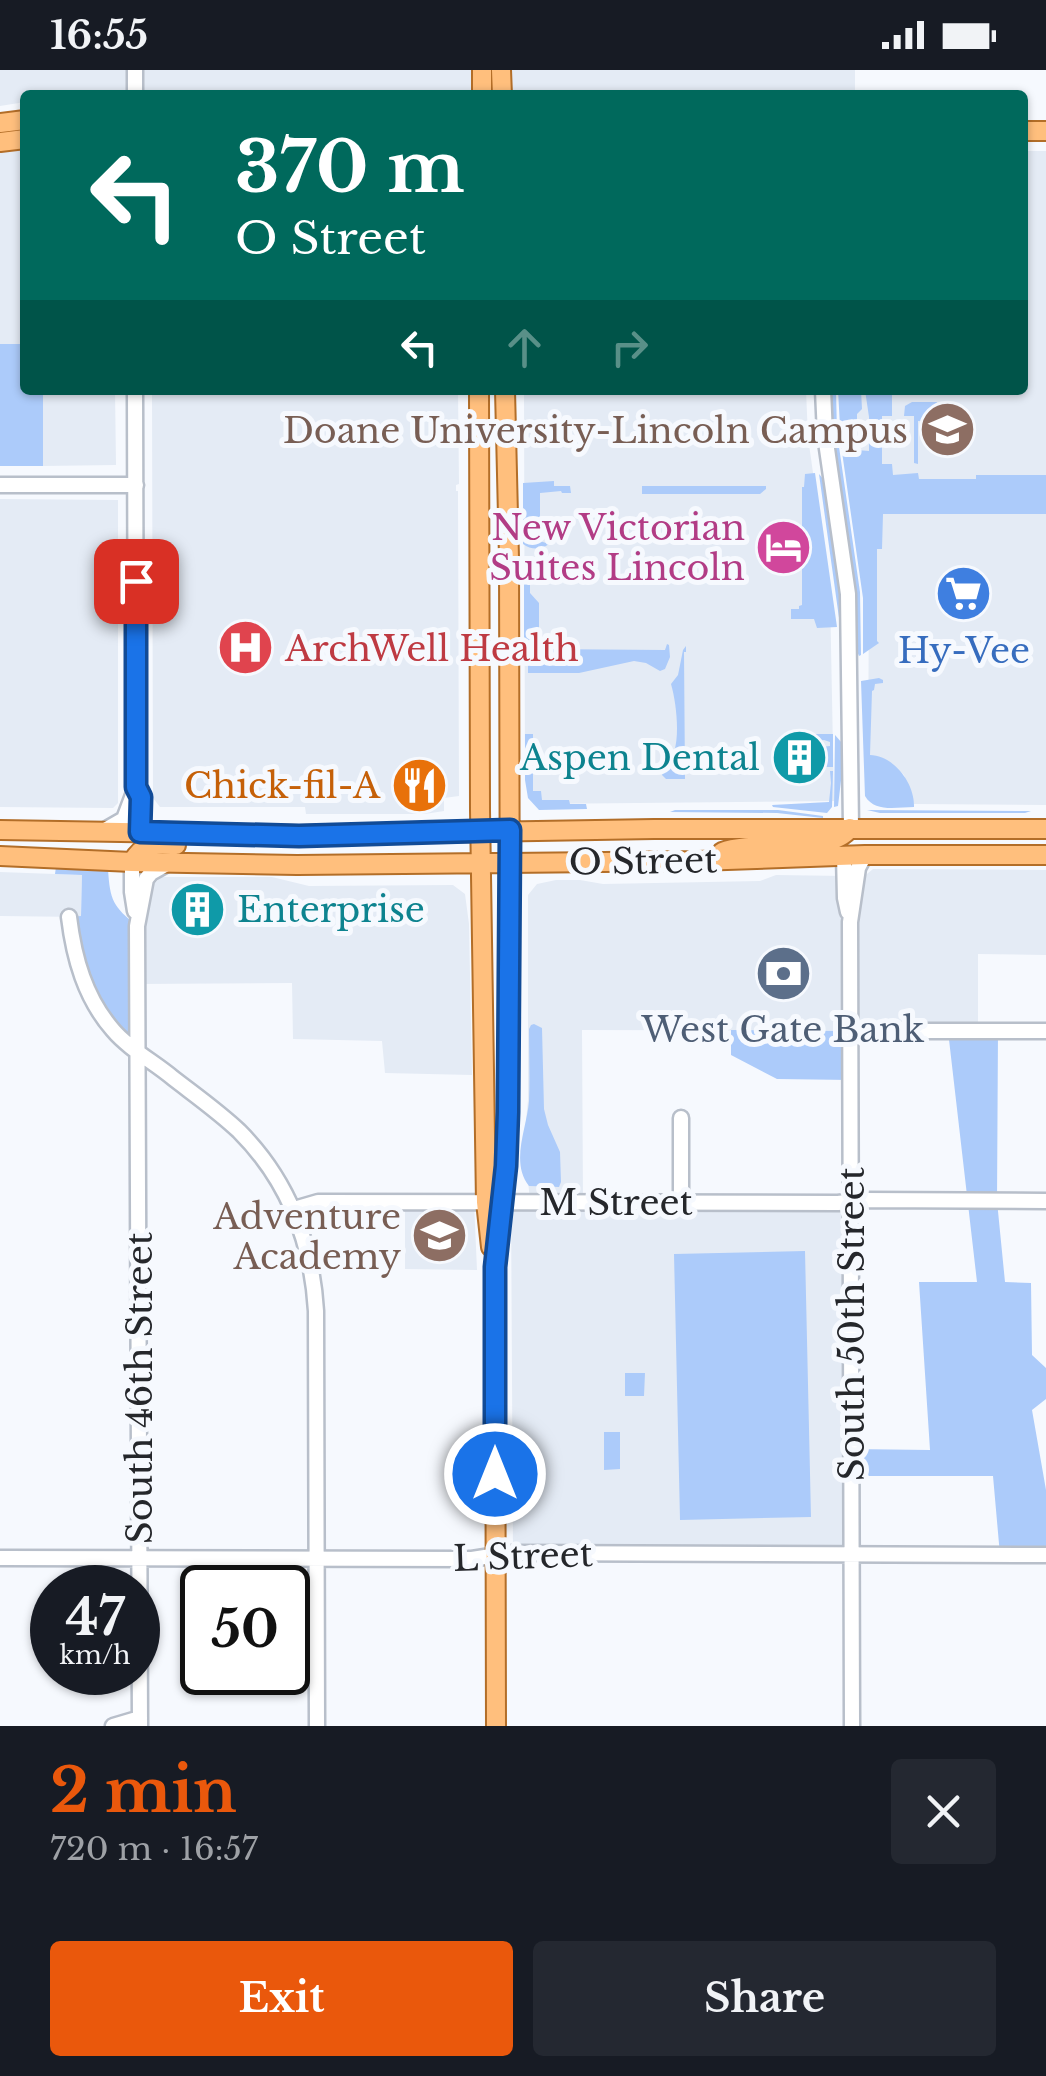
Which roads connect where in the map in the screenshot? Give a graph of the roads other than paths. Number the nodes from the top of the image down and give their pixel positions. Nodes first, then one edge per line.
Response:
1 (136, 395) edge
2 (479, 395) edge
3 (506, 395) edge
4 (823, 395) edge
5 (0, 485) edge
6 (136, 485) junction
7 (136, 787) junction
8 (851, 828) junction
9 (994, 828) junction
10 (1046, 829) edge
11 (0, 830) edge
12 (103, 830) junction
13 (510, 830) junction
14 (480, 831) junction
15 (140, 832) junction
16 (250, 835) junction
17 (0, 842) edge
18 (865, 855) junction
19 (1046, 855) edge
20 (0, 856) edge
21 (844, 856) junction
22 (698, 860) junction
23 (132, 862) junction
24 (173, 862) junction
25 (480, 863) junction
26 (511, 863) junction
27 (69, 917) dead end
28 (850, 922) junction
29 (137, 926) junction
30 (850, 1031) junction
31 (1046, 1031) edge
32 (137, 1050) junction
33 (681, 1118) dead end
34 (1046, 1201) edge
35 (494, 1202) junction
36 (681, 1202) junction
37 (850, 1202) junction
38 (294, 1209) junction
39 (852, 1554) junction
40 (496, 1555) junction
41 (1046, 1555) edge
42 (0, 1558) edge
43 (140, 1558) junction
44 (316, 1559) junction
45 (140, 1722) edge
46 (113, 1726) edge
47 (318, 1726) edge
48 (496, 1726) edge
49 (852, 1726) edge

1 - 6 street
2 - 14 main road
3 - 13 main road
4 - 8 street
5 - 6 street
6 - 7 street
7 - 12 street
7 - 15 street
8 - 9 main road, O Street
8 - 13 main road, O Street
8 - 22 main road
9 - 10 main road, O Street
9 - 21 main road
11 - 12 main road, O Street
12 - 15 main road, O Street
13 - 14 main road, O Street
13 - 26 main road
14 - 16 main road, O Street
14 - 25 main road
15 - 16 main road, O Street
15 - 17 main road
16 - 23 main road
18 - 19 main road, O Street
18 - 21 main road, O Street
18 - 28 street, South 50th Street
20 - 23 main road, O Street
21 - 22 main road, O Street
21 - 28 street, South 50th Street
22 - 26 main road, O Street
23 - 24 main road, O Street
23 - 29 street, South 46th Street
24 - 25 main road, O Street
24 - 29 street, South 46th Street
25 - 26 main road, O Street
25 - 35 main road
26 - 35 main road
27 - 32 street
28 - 30 street, South 50th Street
29 - 32 street, South 46th Street
30 - 31 street
30 - 37 street, South 50th Street
32 - 38 street
32 - 43 street, South 46th Street
33 - 36 street
34 - 37 street, M Street
35 - 36 street, M Street
35 - 38 street, M Street
35 - 40 main road
36 - 37 street, M Street
37 - 39 street, South 50th Street
38 - 44 street
39 - 40 street, L Street
39 - 41 street, L Street
39 - 49 street, South 50th Street
40 - 44 street, L Street
40 - 48 main road
42 - 43 street, L Street
43 - 44 street, L Street
43 - 45 street, South 46th Street
44 - 47 street
45 - 46 street

